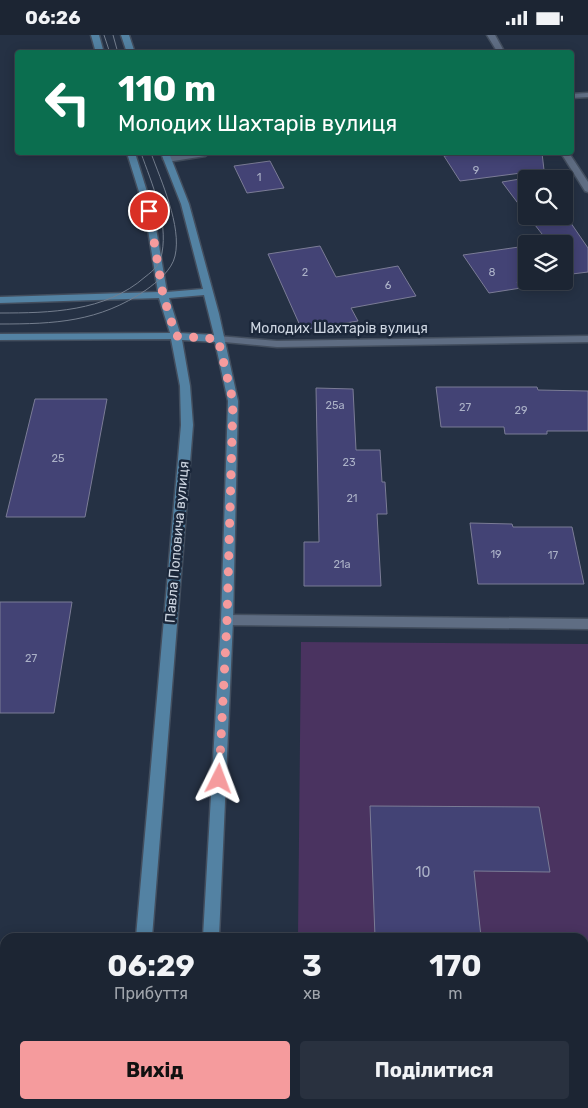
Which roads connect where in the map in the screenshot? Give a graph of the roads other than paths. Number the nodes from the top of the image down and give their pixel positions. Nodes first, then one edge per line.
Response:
1 (95, 35) edge
2 (125, 35) edge
3 (491, 35) edge
4 (99, 50) edge
5 (130, 50) edge
6 (500, 50) edge
7 (588, 95) edge
8 (574, 96) edge
9 (132, 155) edge
10 (179, 155) edge
11 (566, 155) edge
12 (166, 156) edge
13 (588, 189) edge
14 (208, 291) junction
15 (163, 295) junction
16 (0, 300) edge
17 (176, 336) junction
18 (0, 337) edge
19 (218, 339) junction
20 (588, 339) edge
21 (227, 620) junction
22 (588, 624) edge
23 (144, 933) edge
24 (211, 933) edge

1 - 4 main road
2 - 5 main road
3 - 6 street
7 - 8 street
9 - 15 main road, Павла Поповича вулиця
10 - 12 street
11 - 13 street
12 - 14 main road
14 - 15 main road
14 - 19 main road
15 - 16 main road
15 - 17 main road, Павла Поповича вулиця
17 - 18 main road, Молодих Шахтарів вулиця
17 - 19 main road, Молодих Шахтарів вулиця
17 - 23 main road, Павла Поповича вулиця
19 - 20 street, Молодих Шахтарів вулиця
19 - 21 main road
21 - 22 street
21 - 24 main road

